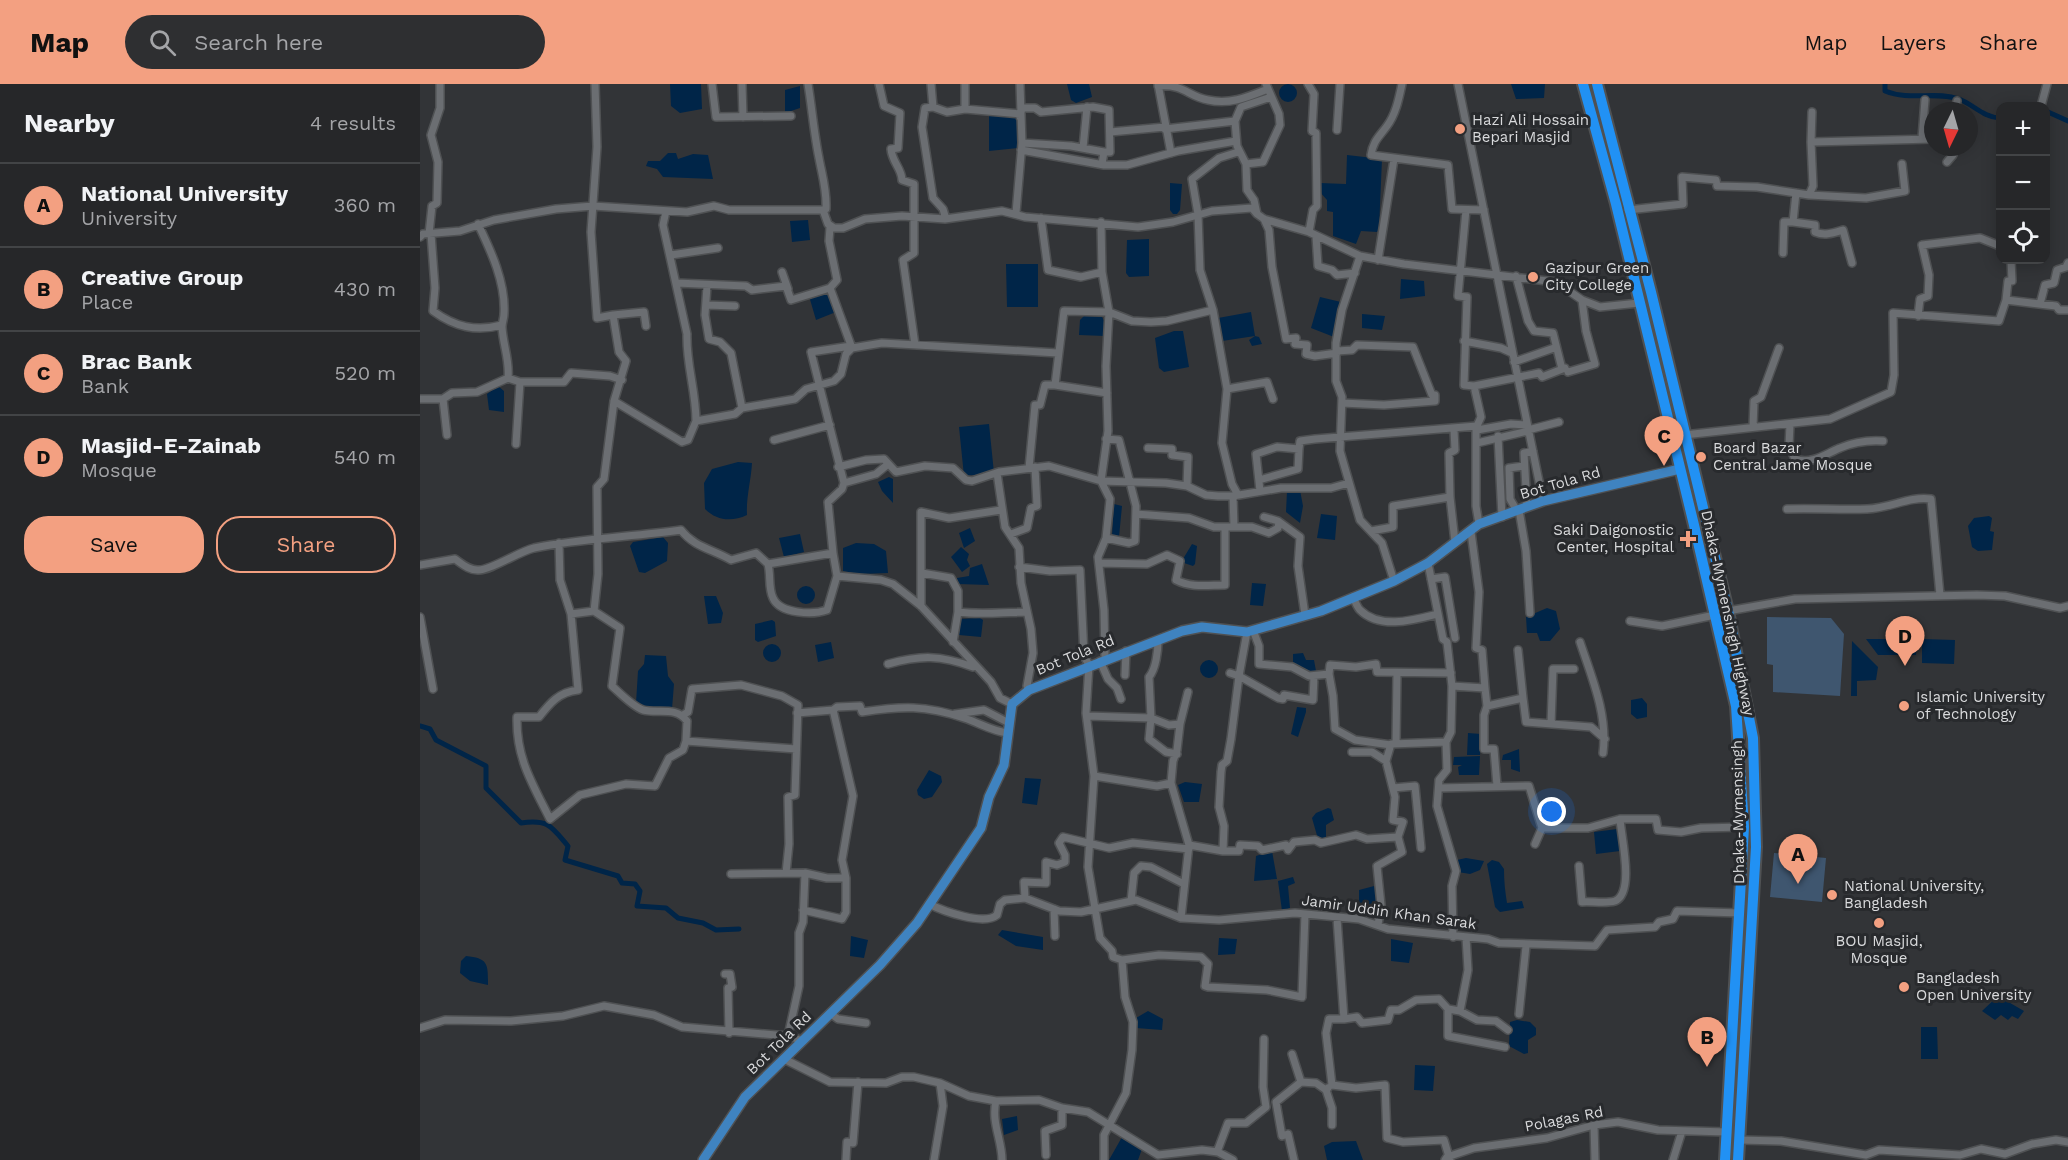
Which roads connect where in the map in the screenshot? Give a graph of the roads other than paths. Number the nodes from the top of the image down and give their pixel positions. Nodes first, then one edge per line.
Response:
1 (440, 84) edge
2 (595, 84) edge
3 (712, 84) edge
4 (742, 84) edge
5 (808, 84) edge
6 (879, 84) edge
7 (931, 84) edge
8 (965, 84) edge
9 (1020, 84) edge
10 (1308, 84) edge
11 (1340, 84) edge
12 (1402, 84) edge
13 (1458, 84) edge
14 (1583, 84) edge
15 (1597, 84) edge
16 (2047, 84) edge
17 (1158, 85) edge
18 (1267, 86) edge
19 (1271, 97) junction
20 (1925, 100) dead end
21 (2042, 102) edge
22 (933, 107) junction
23 (1087, 108) junction
24 (965, 109) junction
25 (1812, 112) dead end
26 (1020, 115) junction
27 (792, 116) dead end
28 (743, 117) junction
29 (1235, 121) junction
30 (1165, 128) junction
31 (1337, 130) dead end
32 (1110, 132) junction
33 (1922, 138) joint
34 (1236, 141) junction
35 (1811, 142) junction
36 (1021, 147) junction
37 (1083, 148) junction
38 (1104, 152) junction
39 (1238, 152) junction
40 (1171, 153) junction
41 (1952, 156) edge
42 (1394, 159) junction
43 (1947, 162) dead end
44 (1102, 164) junction
45 (1246, 164) junction
46 (1902, 164) dead end
47 (1796, 193) junction
48 (1809, 195) junction
49 (593, 206) junction
50 (823, 210) junction
51 (1466, 210) junction
52 (1484, 210) junction
53 (1628, 210) junction
54 (666, 211) junction
55 (1016, 213) junction
56 (1198, 214) junction
57 (1257, 214) junction
58 (915, 217) junction
59 (1041, 218) junction
60 (946, 219) junction
61 (1264, 219) junction
62 (1101, 222) junction
63 (1793, 222) junction
64 (478, 224) junction
65 (830, 227) junction
66 (430, 234) junction
67 (1312, 234) junction
68 (420, 237) edge
69 (1996, 244) edge
70 (718, 248) dead end
71 (1783, 253) dead end
72 (671, 255) junction
73 (1360, 256) junction
74 (1378, 260) junction
75 (1852, 263) dead end
76 (2068, 263) edge
77 (2011, 264) edge
78 (1460, 271) junction
79 (782, 272) dead end
80 (1102, 272) junction
81 (1355, 273) junction
82 (1495, 275) junction
83 (1516, 276) junction
84 (676, 283) junction
85 (707, 285) junction
86 (830, 288) junction
87 (792, 300) junction
88 (1582, 300) junction
89 (2006, 300) junction
90 (1640, 303) junction
91 (2040, 304) junction
92 (706, 305) junction
93 (735, 306) dead end
94 (1213, 310) junction
95 (2068, 310) edge
96 (1109, 312) junction
97 (614, 315) junction
98 (1918, 316) junction
99 (501, 325) junction
100 (646, 326) dead end
101 (1464, 341) junction
102 (915, 345) junction
103 (851, 347) junction
104 (1554, 348) junction
105 (1779, 348) dead end
106 (1337, 352) junction
107 (1058, 353) junction
108 (1512, 353) junction
109 (1514, 362) junction
110 (1565, 370) junction
111 (508, 378) junction
112 (1517, 378) junction
113 (622, 380) junction
114 (520, 382) junction
115 (1055, 385) junction
116 (1474, 386) junction
117 (819, 387) junction
118 (1227, 389) junction
119 (1107, 393) junction
120 (420, 399) edge
121 (443, 399) junction
122 (1273, 399) dead end
123 (614, 401) junction
124 (1342, 404) junction
125 (742, 408) junction
126 (696, 421) junction
127 (1559, 422) dead end
128 (1790, 424) junction
129 (830, 425) junction
130 (1753, 427) junction
131 (1477, 428) junction
132 (1528, 428) junction
133 (1454, 430) junction
134 (447, 435) dead end
135 (1684, 435) junction
136 (1498, 436) junction
137 (1106, 439) junction
138 (774, 440) dead end
139 (1339, 440) junction
140 (1883, 441) dead end
141 (1477, 443) junction
142 (516, 444) dead end
143 (1148, 448) dead end
144 (1299, 449) junction
145 (1533, 451) junction
146 (887, 465) junction
147 (1524, 466) junction
148 (838, 467) junction
149 (1032, 468) junction
150 (1680, 469) junction
151 (997, 473) junction
152 (1259, 480) junction
153 (1101, 481) junction
154 (844, 483) junction
155 (1129, 483) junction
156 (1349, 483) junction
157 (1187, 486) junction
158 (1260, 491) junction
159 (1235, 496) junction
160 (1450, 497) junction
161 (1543, 501) junction
162 (1787, 509) dead end
163 (1001, 510) junction
164 (1521, 510) junction
165 (1136, 514) junction
166 (1264, 517) dead end
167 (1502, 517) junction
168 (1280, 522) junction
169 (1479, 524) junction
170 (1234, 526) junction
171 (1224, 527) junction
172 (1371, 531) junction
173 (1471, 532) junction
174 (1011, 534) junction
175 (1106, 538) junction
176 (597, 540) junction
177 (1455, 542) junction
178 (559, 543) junction
179 (833, 553) junction
180 (1099, 562) junction
181 (1428, 563) junction
182 (768, 564) junction
183 (420, 565) edge
184 (1019, 567) junction
185 (922, 573) junction
186 (837, 576) junction
187 (1431, 579) junction
188 (1394, 581) junction
189 (1940, 596) junction
190 (1353, 597) junction
191 (921, 606) junction
192 (2068, 606) edge
193 (594, 611) junction
194 (1728, 611) junction
195 (958, 612) junction
196 (1027, 612) junction
197 (1530, 613) dead end
198 (571, 614) junction
199 (1438, 614) junction
200 (1305, 615) junction
201 (1715, 615) junction
202 (420, 617) edge
203 (1630, 621) dead end
204 (1250, 631) junction
205 (1455, 638) dead end
206 (1158, 640) junction
207 (953, 642) junction
208 (1580, 642) dead end
209 (1518, 650) dead end
210 (1126, 651) junction
211 (1103, 659) junction
212 (888, 664) dead end
213 (1089, 665) junction
214 (975, 668) junction
215 (1574, 669) dead end
216 (1230, 673) dead end
217 (1397, 673) junction
218 (1451, 673) junction
219 (1329, 674) junction
220 (1125, 675) dead end
221 (1239, 676) junction
222 (1314, 676) junction
223 (1452, 686) junction
224 (1485, 688) junction
225 (433, 689) dead end
226 (1029, 690) junction
227 (1188, 692) dead end
228 (1523, 698) junction
229 (1121, 699) dead end
230 (1012, 704) junction
231 (1488, 706) junction
232 (832, 710) junction
233 (797, 713) junction
234 (683, 715) junction
235 (954, 715) junction
236 (1087, 716) junction
237 (1151, 718) junction
238 (1009, 723) junction
239 (1180, 724) junction
240 (1551, 724) junction
241 (1008, 733) junction
242 (1605, 740) junction
243 (686, 741) junction
244 (1446, 742) junction
245 (1394, 745) junction
246 (796, 749) junction
247 (1352, 752) dead end
248 (1603, 753) dead end
249 (1177, 754) junction
250 (1386, 761) junction
251 (1094, 776) junction
252 (1171, 783) junction
253 (1497, 786) junction
254 (1393, 788) junction
255 (1439, 788) junction
256 (1620, 819) junction
257 (1744, 827) junction
258 (1542, 828) junction
259 (1398, 837) junction
260 (1090, 843) junction
261 (1535, 844) dead end
262 (1189, 847) junction
263 (1421, 848) dead end
264 (1223, 851) junction
265 (1579, 866) dead end
266 (786, 873) junction
267 (805, 873) junction
268 (731, 874) dead end
269 (846, 878) junction
270 (1184, 884) junction
271 (1024, 898) junction
272 (1131, 901) junction
273 (929, 904) junction
274 (1054, 909) junction
275 (803, 910) junction
276 (1095, 911) junction
277 (1740, 913) junction
278 (1305, 915) junction
279 (1181, 918) junction
280 (1337, 918) junction
281 (1378, 925) junction
282 (1056, 936) dead end
283 (1453, 937) junction
284 (1466, 937) junction
285 (1526, 946) junction
286 (1122, 960) junction
287 (725, 974) dead end
288 (1448, 1009) junction
289 (1460, 1011) junction
290 (831, 1014) junction
291 (1520, 1014) dead end
292 (1344, 1018) junction
293 (866, 1023) dead end
294 (420, 1028) edge
295 (1508, 1030) dead end
296 (729, 1033) junction
297 (788, 1036) junction
298 (1264, 1039) dead end
299 (803, 1041) junction
300 (1505, 1047) dead end
301 (1292, 1054) dead end
302 (784, 1059) junction
303 (858, 1082) junction
304 (1301, 1082) junction
305 (940, 1083) junction
306 (1329, 1088) junction
307 (996, 1101) junction
308 (1062, 1108) junction
309 (1108, 1125) junction
310 (1332, 1125) dead end
311 (1594, 1125) junction
312 (1682, 1131) junction
313 (1727, 1132) junction
314 (1740, 1140) junction
315 (2068, 1142) edge
316 (1217, 1152) junction
317 (1046, 1155) dead end
318 (1447, 1159) edge
319 (703, 1160) edge
320 (846, 1160) edge
321 (934, 1160) edge
322 (1002, 1160) edge
323 (1104, 1160) edge
324 (1233, 1160) edge
325 (1294, 1160) edge
326 (1595, 1160) edge
327 (1673, 1160) edge
328 (1725, 1160) edge
329 (1738, 1160) edge

1 - 66 street
2 - 49 street
3 - 28 street
4 - 28 street
5 - 50 street
6 - 58 street
7 - 22 street
8 - 24 street
9 - 26 street
10 - 67 street
11 - 31 street
12 - 42 street
13 - 52 street
14 - 90 highway, Dhaka-Mymensingh Highway
15 - 53 highway
16 - 21 street
17 - 18 street
17 - 30 street
18 - 19 street
19 - 29 street
19 - 45 street
20 - 33 street
22 - 24 street
22 - 60 street
23 - 26 street
23 - 32 street
23 - 37 street
24 - 26 street
25 - 35 street
26 - 36 street
27 - 28 street
29 - 30 street
29 - 34 street
30 - 32 street
30 - 40 street
32 - 38 street
33 - 35 street
34 - 39 street
34 - 40 street
35 - 48 street
36 - 37 street
36 - 44 street
36 - 55 street
37 - 38 street
38 - 44 street
39 - 45 street
39 - 56 street
40 - 44 street
41 - 43 street
42 - 51 street
42 - 74 street
45 - 57 street
46 - 48 street
47 - 48 street
47 - 53 street
47 - 63 street
49 - 54 street
49 - 64 street
49 - 97 street
50 - 54 street
50 - 65 street
51 - 52 street
51 - 78 street
52 - 82 street
53 - 135 highway
54 - 72 street
55 - 59 street
55 - 60 street
56 - 57 street
56 - 62 street
56 - 94 street
57 - 61 street
58 - 60 street
58 - 65 street
58 - 102 street
59 - 62 street
59 - 80 street
61 - 67 street
61 - 106 street
62 - 80 street
63 - 71 street
63 - 75 street
64 - 66 street
64 - 99 street
65 - 86 street
66 - 68 street
66 - 99 street
67 - 73 street
67 - 81 street
69 - 98 street
70 - 72 street
72 - 84 street
73 - 74 street
73 - 81 street
74 - 78 street
76 - 91 street
77 - 89 street
78 - 82 street
78 - 101 street
79 - 87 street
80 - 96 street
81 - 106 street
82 - 83 street
82 - 108 street
83 - 88 street
83 - 104 street
84 - 85 street
84 - 126 street
85 - 87 street
85 - 92 street
86 - 87 street
86 - 103 street
88 - 90 street
88 - 110 street
89 - 91 street
89 - 98 street
90 - 150 highway, Dhaka-Mymensingh Highway
91 - 95 street
92 - 93 street
92 - 125 street
94 - 96 street
94 - 118 street
96 - 107 street
96 - 119 street
97 - 100 street
97 - 113 street
98 - 128 street
99 - 111 street
101 - 108 street
101 - 116 street
102 - 103 street
102 - 107 street
103 - 117 street
103 - 117 street
104 - 109 street
104 - 110 street
105 - 130 street
106 - 124 street
106 - 124 street
107 - 115 street
108 - 109 street
109 - 112 street
110 - 112 street
111 - 114 street
111 - 121 street
112 - 116 street
112 - 132 street
113 - 114 street
113 - 123 street
114 - 142 street
115 - 119 street
115 - 149 street
116 - 131 street
117 - 125 street
117 - 129 street
118 - 122 street
118 - 159 street
119 - 137 street
120 - 121 street
121 - 134 street
123 - 126 street
123 - 176 street
124 - 139 street
125 - 126 street
127 - 132 street
128 - 130 street
128 - 140 street
129 - 138 street
129 - 148 street
130 - 135 street
131 - 132 street
131 - 133 street
131 - 141 street
132 - 136 street
132 - 145 street
133 - 139 street
133 - 160 street
135 - 194 highway, Dhaka-Mymensingh
136 - 141 street
136 - 167 street
137 - 153 street
137 - 155 street
139 - 144 street
139 - 156 street
141 - 169 street
143 - 157 street
144 - 152 street
144 - 152 street
145 - 147 street
145 - 161 street
146 - 148 street
146 - 151 street
146 - 154 street
147 - 164 street
147 - 164 street
148 - 154 street
149 - 151 street
149 - 153 street
149 - 174 street
150 - 161 main road, Bot Tola Rd
150 - 201 highway, Dhaka-Mymensingh Highway
151 - 163 street
152 - 158 street
153 - 155 street
153 - 175 street
154 - 179 street
155 - 157 street
155 - 165 street
156 - 158 street
156 - 172 street
157 - 159 street
158 - 159 street
159 - 170 street
160 - 172 street
160 - 177 street
161 - 164 main road, Bot Tola Rd
162 - 189 street
163 - 174 street
163 - 185 street
164 - 167 main road, Bot Tola Rd
164 - 197 street
165 - 171 street
165 - 175 street
166 - 168 street
167 - 169 main road, Bot Tola Rd
168 - 170 street
168 - 200 street
169 - 173 main road, Bot Tola Rd
170 - 171 street
171 - 180 street
172 - 188 street
173 - 177 main road, Bot Tola Rd
173 - 224 street
174 - 184 street
175 - 180 street
176 - 178 street
176 - 182 street
176 - 193 street
177 - 181 main road, Bot Tola Rd
178 - 183 street
178 - 198 street
179 - 182 street
179 - 186 street
180 - 211 street
181 - 187 street
181 - 188 main road, Bot Tola Rd
182 - 186 street
184 - 196 street
184 - 213 street
185 - 191 street
185 - 195 street
186 - 191 street
187 - 199 street
187 - 205 street
188 - 190 main road, Bot Tola Rd
189 - 192 street
189 - 194 street
190 - 199 street
190 - 200 main road, Bot Tola Rd
191 - 207 street
193 - 198 street
193 - 234 street
194 - 314 highway, Dhaka-Mymensingh
195 - 196 street
195 - 207 street
196 - 226 street
198 - 243 street
199 - 218 street
200 - 204 main road, Bot Tola Rd
201 - 203 street
201 - 257 highway, Dhaka-Mymensingh Highway
202 - 225 street
204 - 206 main road, Bot Tola Rd
204 - 221 street
204 - 222 street
206 - 210 main road, Bot Tola Rd
206 - 237 street
207 - 214 street
208 - 242 street
209 - 228 street
210 - 211 main road, Bot Tola Rd
210 - 220 street
211 - 213 main road, Bot Tola Rd
211 - 229 street
212 - 214 street
213 - 226 main road, Bot Tola Rd
213 - 236 street
214 - 230 street
215 - 240 street
216 - 221 street
217 - 218 street
217 - 219 street
217 - 245 street
218 - 223 street
219 - 222 street
219 - 245 street
221 - 222 street
221 - 264 street
223 - 224 street
223 - 244 street
224 - 231 street
226 - 230 main road, Bot Tola Rd
227 - 239 street
228 - 231 street
228 - 240 street
230 - 238 main road, Bot Tola Rd
231 - 253 street
232 - 233 street
232 - 235 street
232 - 269 street
233 - 234 street
233 - 246 street
234 - 243 street
235 - 238 street
235 - 241 street
236 - 237 street
236 - 251 street
237 - 239 street
237 - 249 street
238 - 241 main road, Bot Tola Rd
239 - 249 street
240 - 242 street
241 - 273 main road, Bot Tola Rd
242 - 248 street
243 - 246 street
244 - 245 street
244 - 255 street
245 - 250 street
246 - 266 street
247 - 250 street
249 - 252 street
250 - 254 street
251 - 252 street
251 - 260 street
252 - 262 street
253 - 255 street
253 - 258 street
254 - 259 street
254 - 263 street
255 - 283 street
256 - 257 street
256 - 258 street
256 - 265 street
257 - 277 highway, Dhaka-Mymensingh Highway
258 - 261 street
259 - 264 street
259 - 281 street
260 - 262 street
260 - 271 street
260 - 276 street
262 - 264 street
262 - 270 street
266 - 267 street
266 - 268 street
267 - 269 street
267 - 275 street
269 - 275 street
270 - 272 street
270 - 279 street
271 - 273 street
271 - 274 street
272 - 276 street
272 - 279 street, Jamir Uddin Khan Sarak
273 - 290 main road, Bot Tola Rd
274 - 276 street
274 - 282 street
275 - 297 street
276 - 286 street
277 - 285 street, Jamir Uddin Khan Sarak
277 - 313 highway, Dhaka-Mymensingh Highway
278 - 279 street, Jamir Uddin Khan Sarak
278 - 280 street, Jamir Uddin Khan Sarak
278 - 286 street
280 - 281 street, Jamir Uddin Khan Sarak
280 - 292 street
281 - 283 street, Jamir Uddin Khan Sarak
283 - 284 street, Jamir Uddin Khan Sarak
284 - 285 street, Jamir Uddin Khan Sarak
284 - 289 street
285 - 291 street
286 - 309 street
287 - 296 street
288 - 289 street
288 - 292 street
288 - 300 street
289 - 295 street
290 - 293 street
290 - 299 main road, Bot Tola Rd
292 - 306 street
294 - 296 street
296 - 297 street
297 - 299 street
298 - 316 street
299 - 302 main road, Bot Tola Rd
301 - 304 street
302 - 303 street
302 - 319 main road, Bot Tola Rd
303 - 305 street
303 - 320 street
304 - 306 street
304 - 325 street
305 - 307 street
305 - 321 street
306 - 310 street
306 - 318 street
307 - 308 street
307 - 322 street
308 - 309 street
308 - 317 street
309 - 316 street
309 - 323 street
311 - 312 street, Polagas Rd
311 - 318 street, Polagas Rd
311 - 326 street
312 - 313 street, Polagas Rd
312 - 327 street
313 - 328 highway, Dhaka-Mymensingh Highway
314 - 315 street
314 - 329 highway, Dhaka-Mymensingh
316 - 324 street

